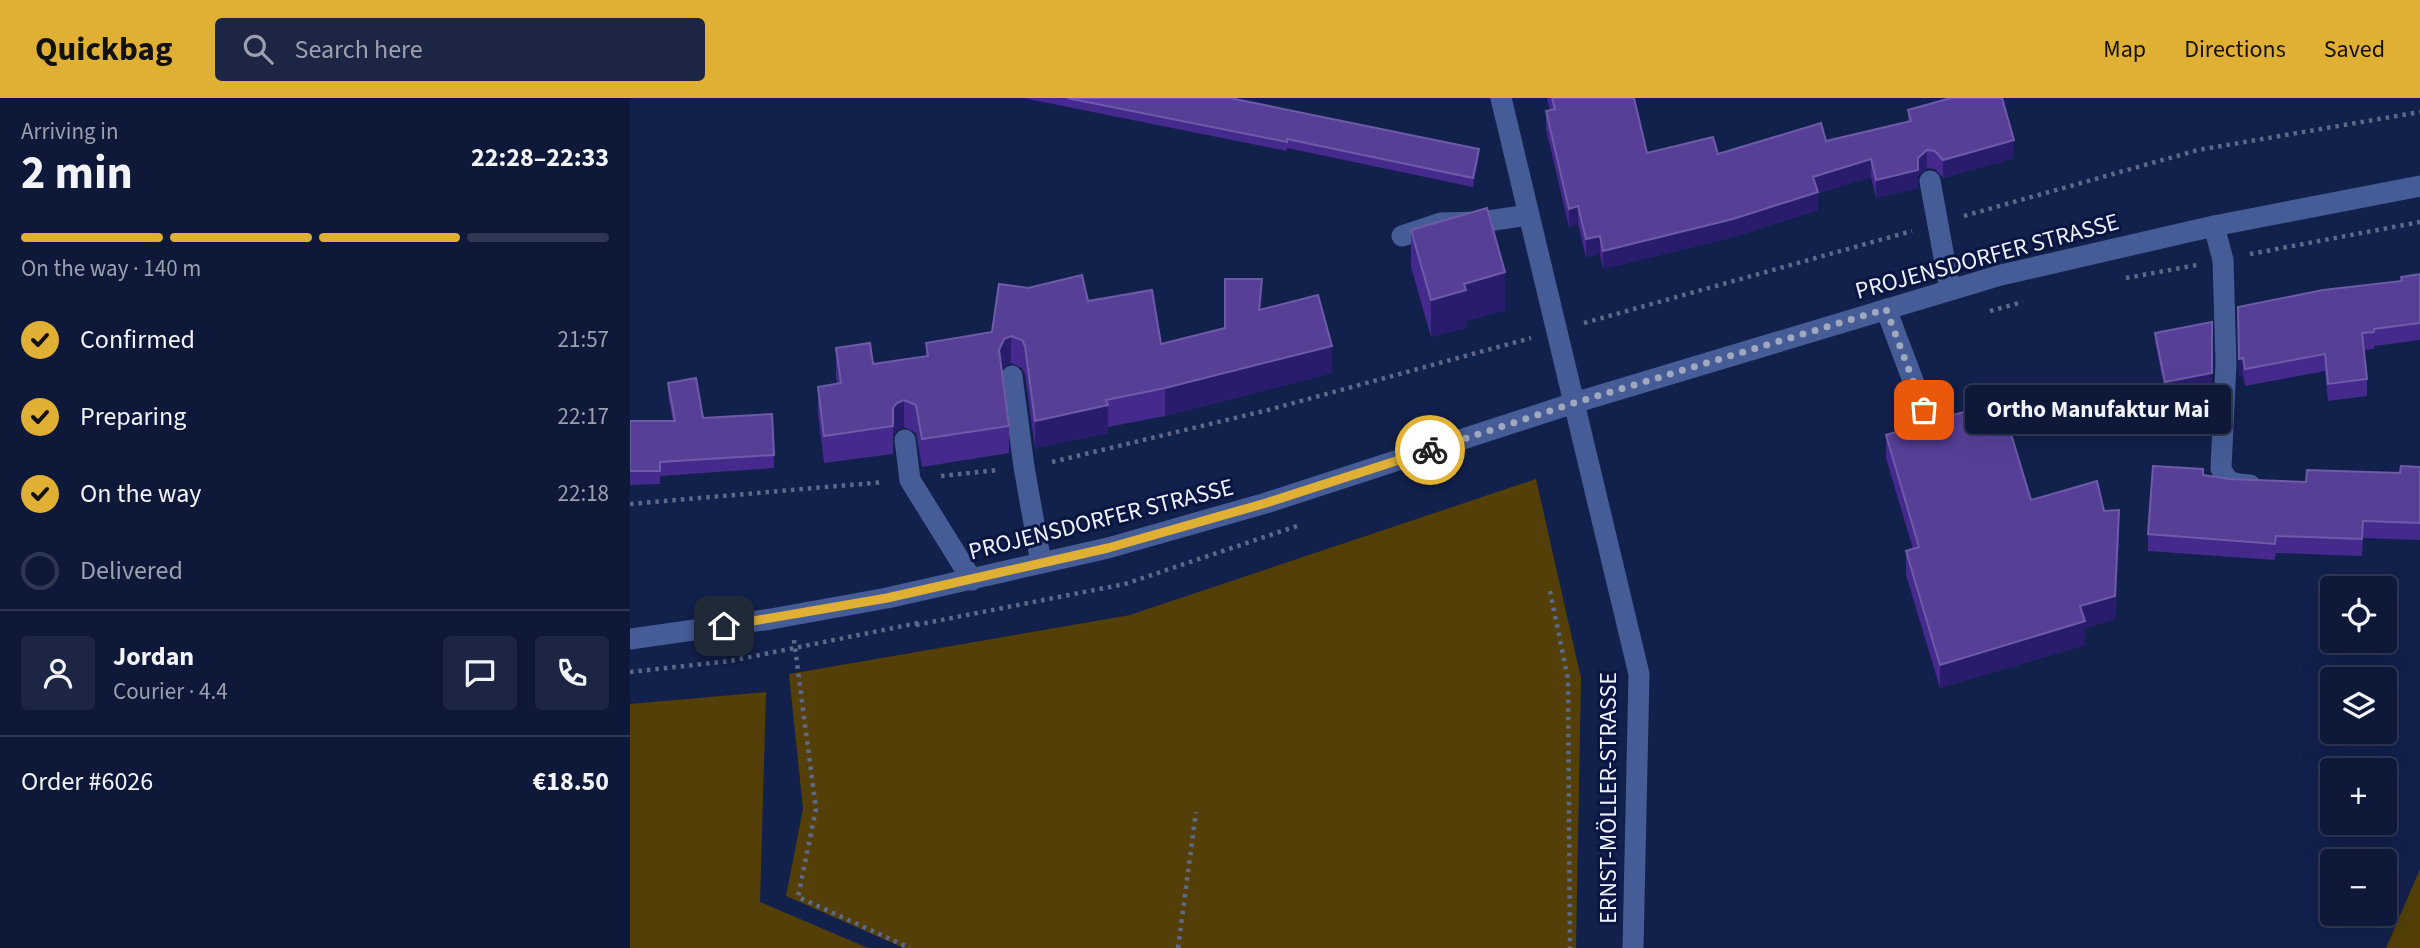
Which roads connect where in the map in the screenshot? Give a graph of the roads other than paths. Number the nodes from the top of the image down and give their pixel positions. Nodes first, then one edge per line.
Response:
1 (1501, 98) edge
2 (1930, 181) dead end
3 (2420, 186) edge
4 (1528, 215) junction
5 (2214, 226) junction
6 (1402, 236) dead end
7 (1950, 290) junction
8 (1886, 309) junction
9 (1012, 376) dead end
10 (1574, 403) junction
11 (1924, 410) dead end
12 (905, 440) dead end
13 (2269, 485) edge
14 (1041, 563) junction
15 (972, 580) junction
16 (630, 639) edge
17 (1633, 948) edge

1 - 4 street
2 - 7 street
3 - 5 street, PROJENSDORFER STRASSE
4 - 6 street
4 - 10 street
5 - 7 street, PROJENSDORFER STRASSE
5 - 13 street
7 - 8 street, PROJENSDORFER STRASSE
8 - 10 street, PROJENSDORFER STRASSE
8 - 11 street
9 - 14 street
10 - 14 street, PROJENSDORFER STRASSE
10 - 17 street, ERNST-MÖLLER-STRASSE
12 - 15 street
14 - 15 street, PROJENSDORFER STRASSE
15 - 16 street, PROJENSDORFER STRASSE

